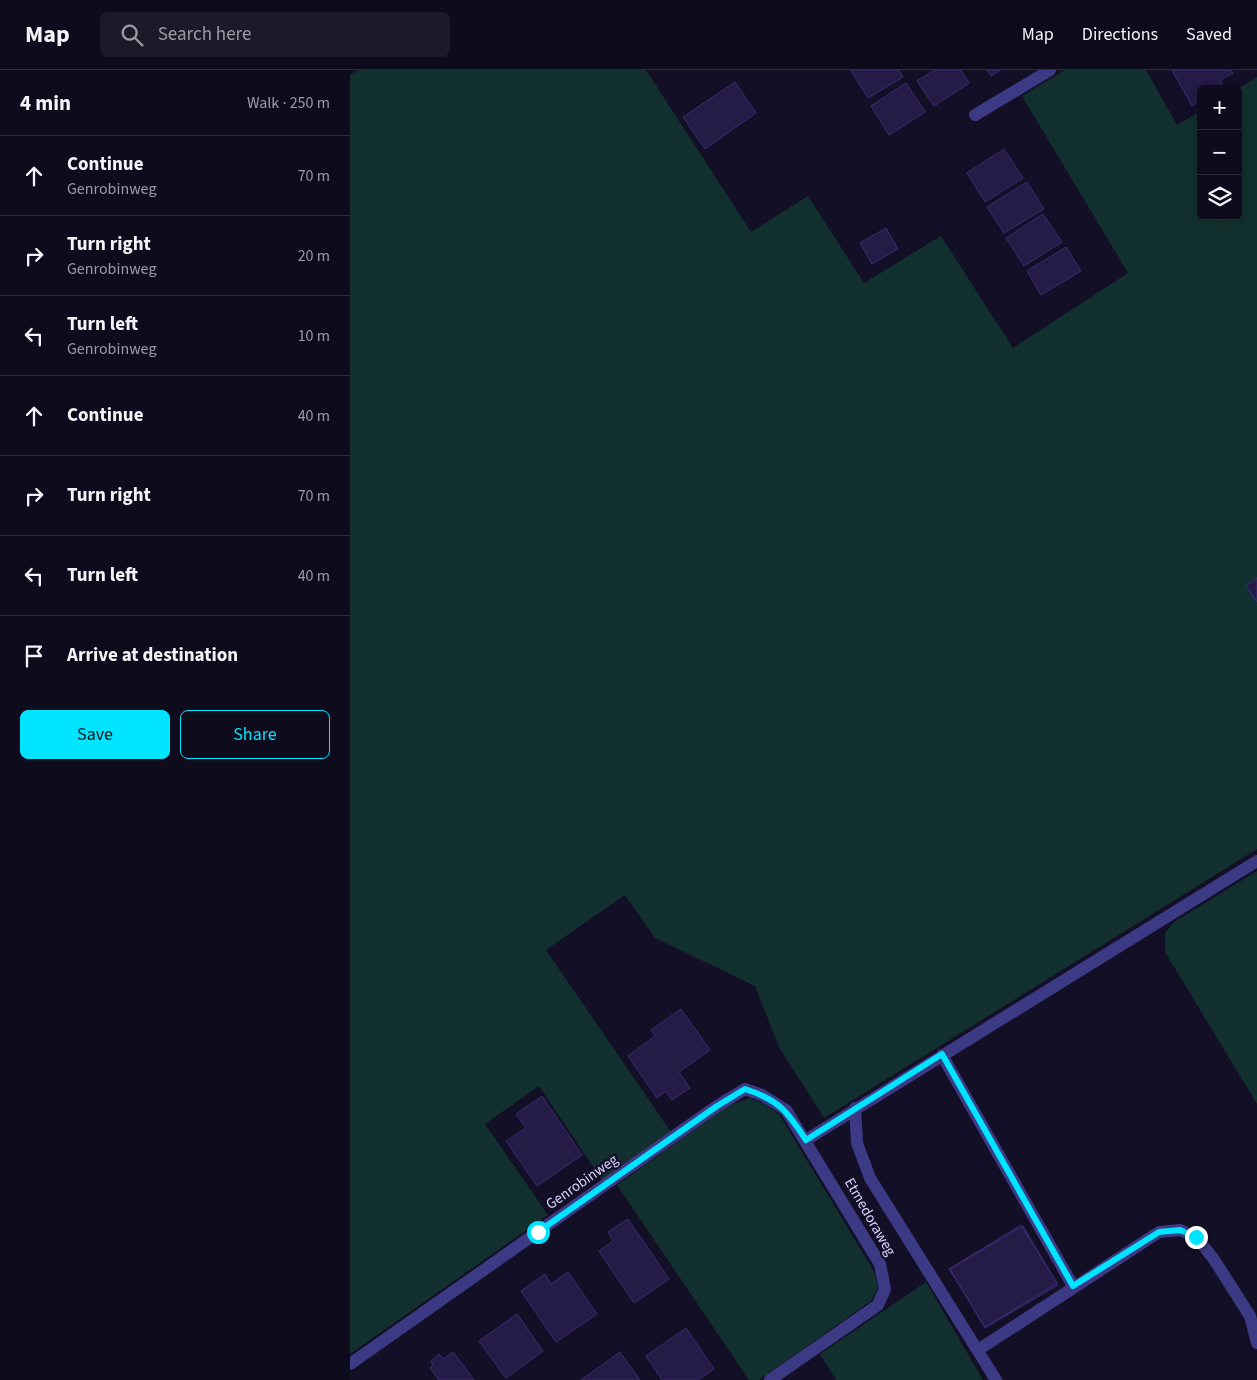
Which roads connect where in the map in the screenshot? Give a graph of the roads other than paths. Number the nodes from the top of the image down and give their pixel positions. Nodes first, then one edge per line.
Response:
1 (1050, 70) edge
2 (976, 115) dead end
3 (1257, 861) edge
4 (942, 1054) junction
5 (855, 1108) junction
6 (806, 1140) junction
7 (1073, 1286) junction
8 (1257, 1343) edge
9 (978, 1350) junction
10 (350, 1364) edge
11 (770, 1380) edge
12 (996, 1380) edge

1 - 2 street
3 - 4 street
4 - 5 street
4 - 7 street
5 - 6 street
5 - 9 street
6 - 10 street, Genrobinweg
6 - 11 street, Etmedoraweg
7 - 8 street
7 - 9 street
9 - 12 street

